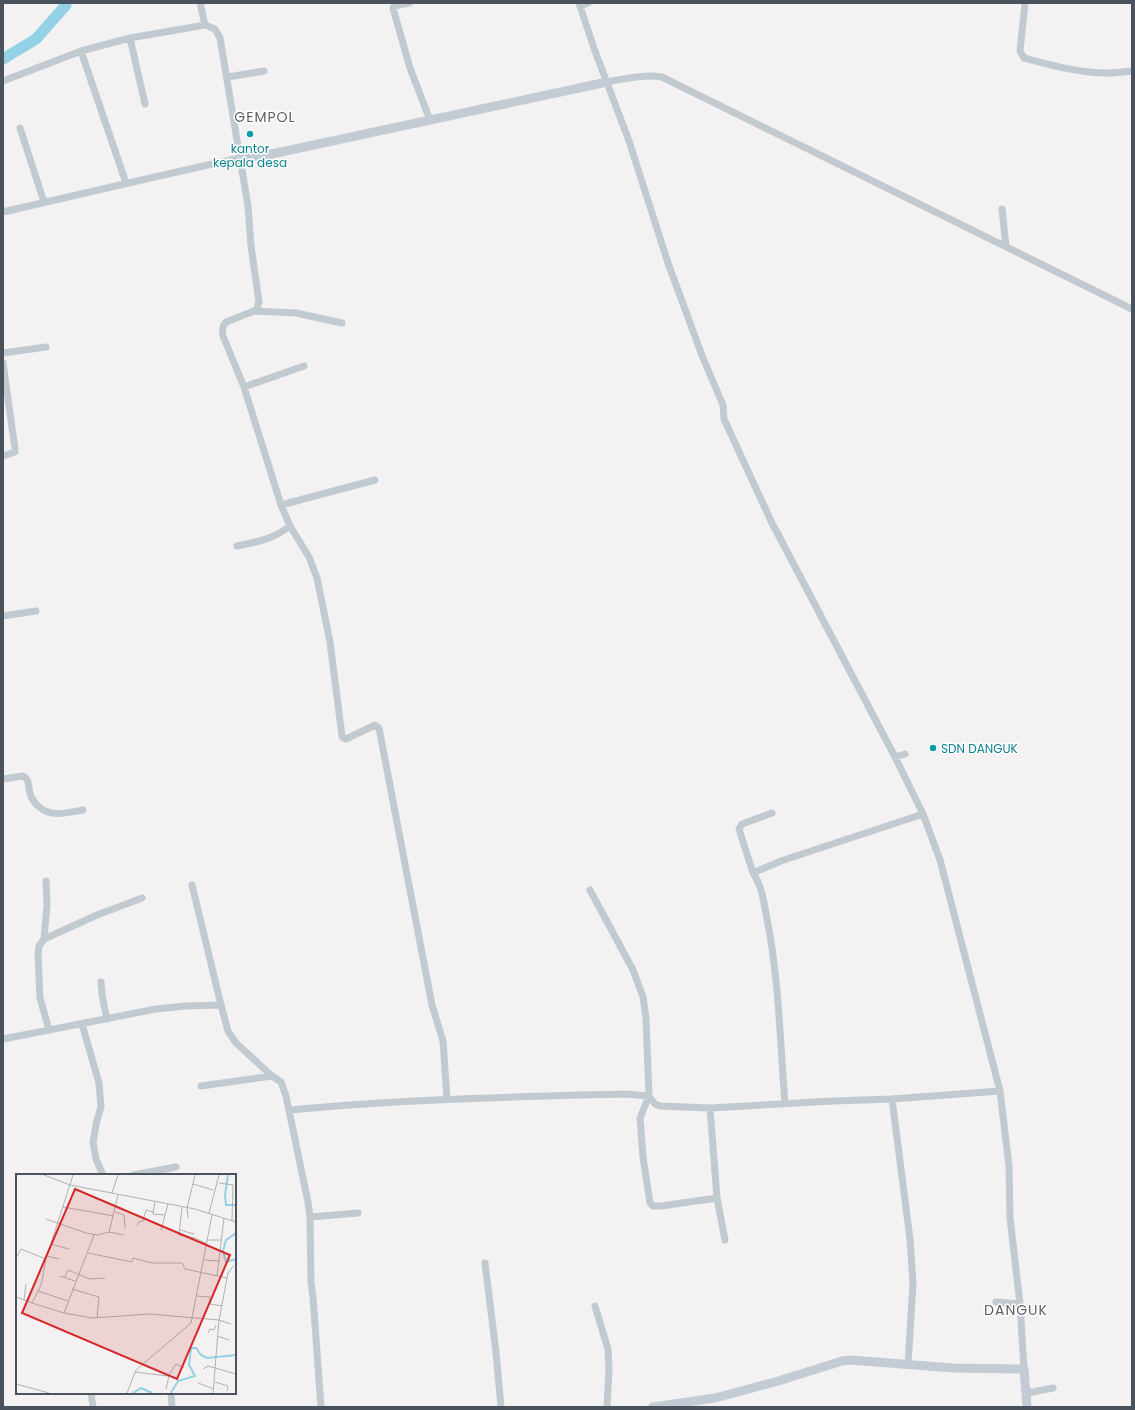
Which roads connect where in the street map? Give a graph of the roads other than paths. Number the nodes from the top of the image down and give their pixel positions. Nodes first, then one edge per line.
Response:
1 (200, 3) edge
2 (409, 3) edge
3 (588, 3) edge
4 (1025, 3) edge
5 (580, 5) edge
6 (205, 25) junction
7 (130, 38) junction
8 (81, 51) junction
9 (264, 71) dead end
10 (1132, 71) edge
11 (228, 77) junction
12 (3, 81) edge
13 (607, 82) junction
14 (145, 104) dead end
15 (430, 120) junction
16 (20, 128) dead end
17 (240, 158) junction
18 (126, 183) junction
19 (44, 202) junction
20 (1002, 209) dead end
21 (3, 212) edge
22 (1006, 246) junction
23 (1132, 309) edge
24 (254, 311) junction
25 (342, 323) dead end
26 (46, 348) dead end
27 (3, 353) edge
28 (3, 363) edge
29 (304, 366) dead end
30 (244, 387) junction
31 (3, 456) edge
32 (374, 480) dead end
33 (281, 505) junction
34 (290, 526) junction
35 (237, 546) dead end
36 (36, 611) dead end
37 (3, 616) edge
38 (905, 754) dead end
39 (895, 757) junction
40 (3, 779) edge
41 (83, 810) dead end
42 (772, 813) dead end
43 (923, 814) junction
44 (753, 873) junction
45 (46, 881) dead end
46 (192, 885) dead end
47 (590, 890) dead end
48 (142, 898) dead end
49 (44, 940) junction
50 (101, 982) dead end
51 (221, 1005) junction
52 (107, 1019) junction
53 (82, 1024) junction
54 (49, 1030) junction
55 (3, 1039) edge
56 (272, 1076) junction
57 (201, 1086) dead end
58 (1000, 1092) junction
59 (649, 1096) junction
60 (447, 1099) junction
61 (892, 1099) junction
62 (785, 1104) junction
63 (710, 1108) junction
64 (290, 1110) junction
65 (176, 1167) dead end
66 (103, 1174) edge
67 (138, 1174) edge
68 (717, 1198) junction
69 (358, 1213) dead end
70 (310, 1218) junction
71 (725, 1240) dead end
72 (485, 1263) dead end
73 (996, 1302) dead end
74 (1020, 1304) junction
75 (594, 1306) dead end
76 (908, 1365) junction
77 (1024, 1369) junction
78 (1053, 1388) dead end
79 (1027, 1393) junction
80 (91, 1394) edge
81 (171, 1394) edge
82 (93, 1407) edge
83 (172, 1407) edge
84 (321, 1407) edge
85 (501, 1407) edge
86 (607, 1407) edge
87 (653, 1407) edge
88 (1027, 1407) edge

1 - 6 street
2 - 15 street
3 - 5 street
4 - 10 street
5 - 13 street
6 - 7 street
6 - 11 street
7 - 8 street
7 - 14 street
8 - 12 street
8 - 18 street
9 - 11 street
11 - 17 street
13 - 15 street
13 - 22 street
13 - 39 street
15 - 17 street
16 - 19 street
17 - 18 street
17 - 24 street
18 - 19 street
19 - 21 street
20 - 22 street
22 - 23 street
24 - 25 street
24 - 30 street
26 - 27 street
28 - 31 street
29 - 30 street
30 - 33 street
32 - 33 street
33 - 34 street
34 - 35 street
34 - 60 street
36 - 37 street
38 - 39 street
39 - 43 street
40 - 41 street
42 - 44 street
43 - 44 street
43 - 58 street
44 - 62 street
45 - 49 street
46 - 51 street
47 - 59 street
48 - 49 street
49 - 54 street
50 - 52 street
51 - 52 street
51 - 56 street
52 - 53 street
53 - 54 street
53 - 66 street
54 - 55 street
56 - 57 street
56 - 64 street
58 - 61 street
58 - 74 street
59 - 60 street
59 - 63 street
59 - 68 street
60 - 64 street
61 - 62 street
61 - 76 street
62 - 63 street
63 - 68 street
64 - 70 street
65 - 67 street
68 - 71 street
69 - 70 street
70 - 84 street
72 - 85 street
73 - 74 street
74 - 77 street
75 - 86 street
76 - 77 street
76 - 87 street
77 - 79 street
78 - 79 street
79 - 88 street
80 - 82 street
81 - 83 street

